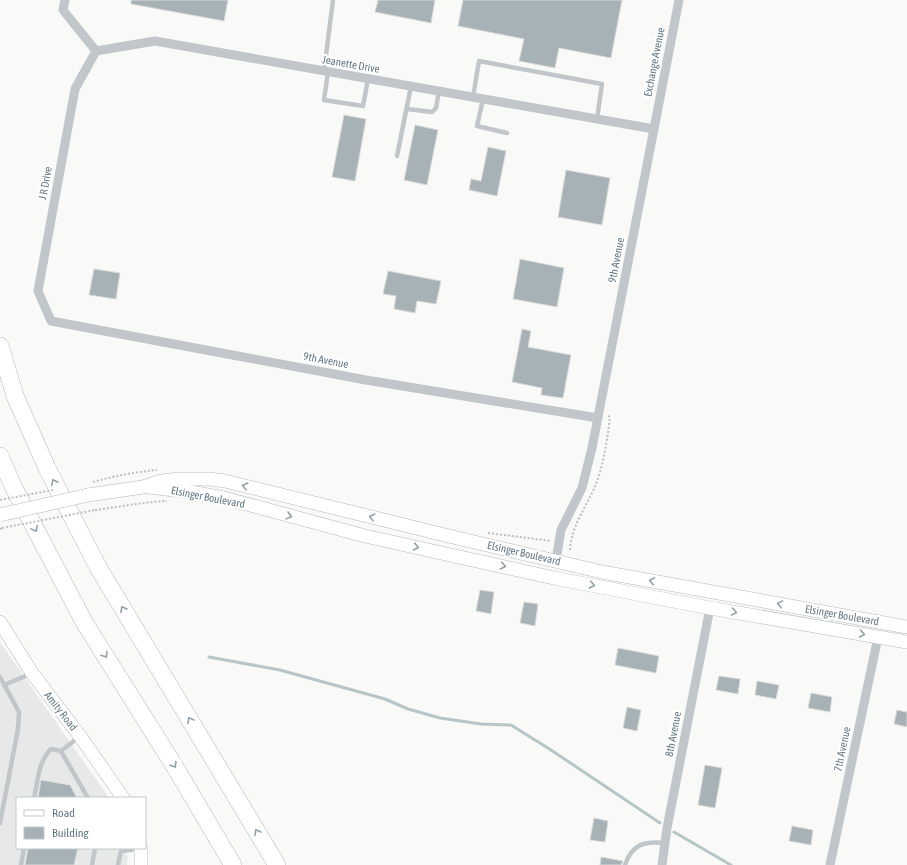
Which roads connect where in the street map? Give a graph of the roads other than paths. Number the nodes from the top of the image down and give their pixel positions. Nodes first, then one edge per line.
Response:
1 (65, 0) edge
2 (333, 0) edge
3 (679, 0) edge
4 (96, 51) junction
5 (326, 71) junction
6 (368, 79) junction
7 (411, 86) junction
8 (439, 91) junction
9 (473, 98) junction
10 (483, 99) junction
11 (407, 109) junction
12 (597, 119) junction
13 (654, 129) junction
14 (507, 133) dead end
15 (398, 156) dead end
16 (51, 321) joint
17 (0, 346) edge
18 (598, 418) junction
19 (0, 456) edge
20 (143, 487) junction
21 (1, 524) edge
22 (365, 536) junction
23 (458, 538) junction
24 (556, 560) junction
25 (554, 578) junction
26 (710, 608) junction
27 (0, 622) edge
28 (907, 627) edge
29 (878, 637) junction
30 (907, 642) edge
31 (32, 673) junction
32 (0, 677) edge
33 (4, 685) junction
34 (80, 736) junction
35 (61, 751) junction
36 (34, 797) edge
37 (87, 797) edge
38 (122, 797) edge
39 (0, 823) edge
40 (665, 843) junction
41 (24, 849) edge
42 (95, 849) edge
43 (120, 849) edge
44 (141, 849) edge
45 (21, 865) edge
46 (92, 865) edge
47 (118, 865) edge
48 (141, 865) edge
49 (233, 865) edge
50 (277, 865) edge
51 (625, 865) edge
52 (662, 865) edge
53 (830, 865) edge

1 - 4 street
2 - 5 lane
3 - 13 street, Exchange Avenue
4 - 5 street, Jeanette Drive
4 - 16 street, J R Drive
5 - 6 street, Jeanette Drive
5 - 6 lane
6 - 7 street, Jeanette Drive
7 - 8 street, Jeanette Drive
7 - 11 lane
8 - 9 street, Jeanette Drive
8 - 11 lane
9 - 10 street, Jeanette Drive
9 - 12 lane
10 - 12 street, Jeanette Drive
10 - 14 lane
11 - 15 lane
12 - 13 street, Jeanette Drive
13 - 18 street, 9th Avenue
16 - 18 street, 9th Avenue
50 -> 17 highway
18 - 24 street, 9th Avenue
19 -> 49 highway
20 - 21 street, Elsinger Boulevard, bridge
20 -> 22 street, Elsinger Boulevard
23 -> 20 street, Elsinger Boulevard
22 - 23 street
22 -> 25 street, Elsinger Boulevard
23 - 24 street, Elsinger Boulevard
24 - 25 street
28 -> 24 street, Elsinger Boulevard
25 -> 26 street, Elsinger Boulevard
26 -> 29 street, Elsinger Boulevard
26 - 40 street, 8th Avenue
27 - 31 street, Amity Road
29 - 30 street, Elsinger Boulevard
29 - 53 street, 7th Avenue
31 - 33 lane
31 - 34 street, Amity Road
32 - 33 lane
33 - 39 lane
34 - 35 lane
34 - 38 street, Amity Road
35 - 36 lane
35 - 37 lane
40 - 51 lane
40 - 52 street, 8th Avenue
41 - 45 lane
42 - 46 lane
43 - 47 lane
44 - 48 street

